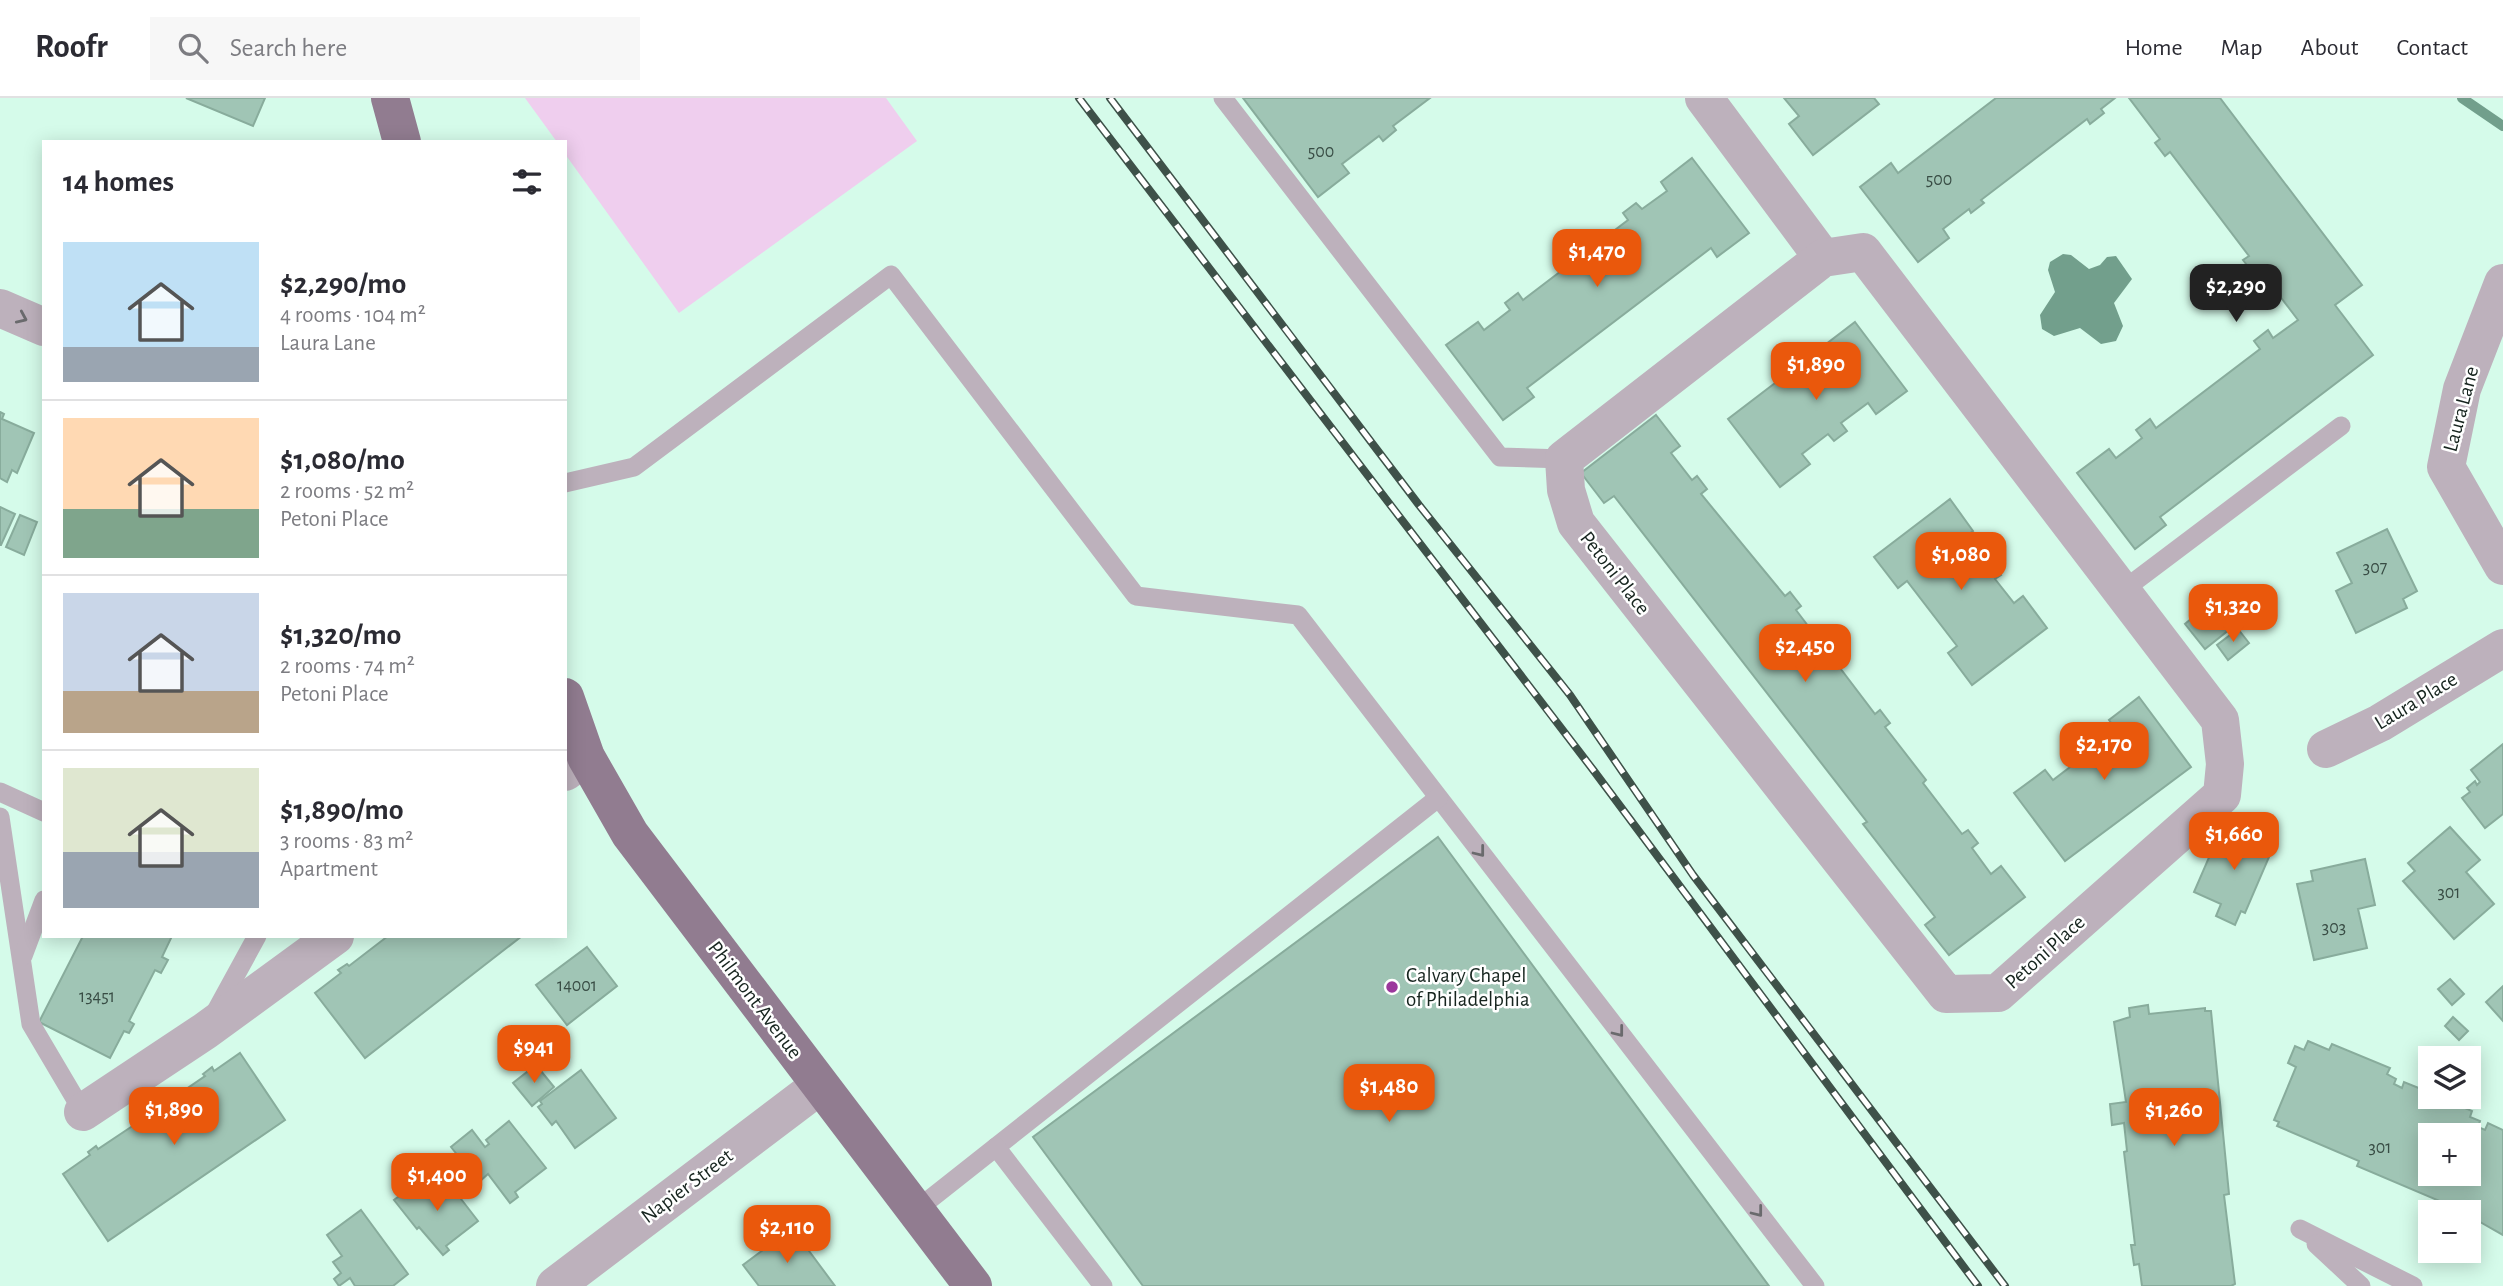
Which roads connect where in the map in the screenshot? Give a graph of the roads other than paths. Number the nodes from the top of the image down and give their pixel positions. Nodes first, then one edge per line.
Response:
1 (390, 98) edge
2 (1223, 98) edge
3 (1703, 98) edge
4 (401, 140) edge
5 (1823, 258) junction
6 (2503, 284) edge
7 (0, 308) edge
8 (42, 326) edge
9 (2341, 426) dead end
10 (1564, 459) junction
11 (567, 483) edge
12 (2503, 566) edge
13 (2122, 592) junction
14 (2503, 648) edge
15 (567, 710) edge
16 (2326, 749) dead end
17 (576, 764) edge
18 (0, 792) edge
19 (1438, 798) junction
20 (42, 811) edge
21 (0, 817) edge
22 (42, 906) edge
23 (256, 938) edge
24 (329, 938) edge
25 (22, 961) junction
26 (205, 1031) junction
27 (819, 1086) junction
28 (83, 1112) joint
29 (996, 1147) junction
30 (915, 1211) junction
31 (555, 1286) edge
32 (973, 1286) edge
33 (1103, 1286) edge
34 (1815, 1286) edge
35 (2361, 1286) edge
36 (2413, 1286) edge

1 - 4 main road
2 - 10 lane
3 - 5 street
5 - 10 street, Petoni Place
5 - 13 street, Petoni Place
6 - 12 street, Laura Lane
7 -> 8 street
9 - 13 lane
10 - 13 street, Petoni Place
11 - 19 lane
14 - 16 street, Laura Place
15 - 17 main road, Philmont Avenue
17 - 27 main road, Philmont Avenue
18 - 20 lane
19 - 29 lane
19 -> 34 lane
21 - 25 lane
22 - 25 lane
23 - 26 lane
24 - 26 street
25 - 28 lane
26 - 28 street
27 - 30 main road, Philmont Avenue
27 - 31 street, Napier Street
29 - 30 lane
29 - 33 lane
30 - 32 main road, Philmont Avenue
35 - 36 lane

